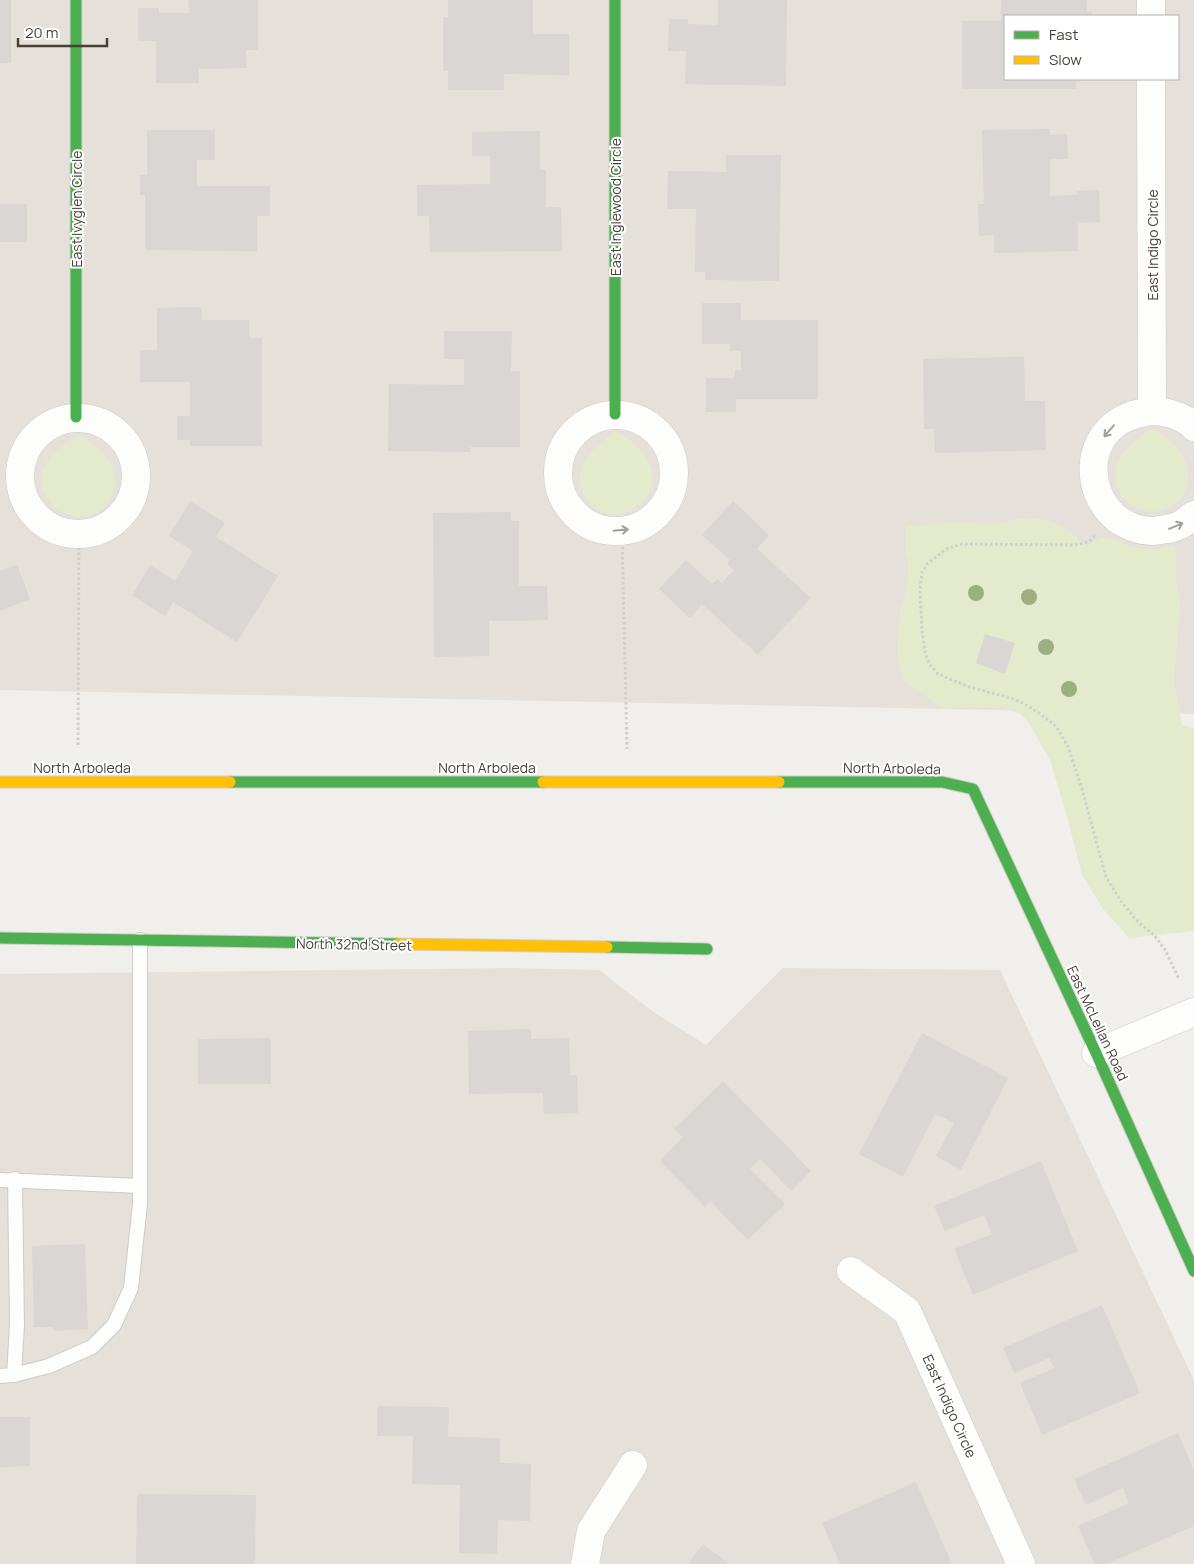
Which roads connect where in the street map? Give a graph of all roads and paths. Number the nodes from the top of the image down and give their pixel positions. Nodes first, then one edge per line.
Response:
1 (76, 0) edge
2 (615, 0) edge
3 (1151, 0) edge
4 (1151, 15) edge
5 (1151, 80) edge
6 (1152, 410) junction
7 (615, 414) junction
8 (76, 417) junction
9 (1194, 428) edge
10 (1194, 515) edge
11 (622, 532) junction
12 (1099, 533) dead end
13 (79, 534) junction
14 (78, 745) dead end
15 (627, 749) dead end
16 (0, 782) edge
17 (973, 788) joint
18 (0, 938) edge
19 (140, 940) junction
20 (707, 949) dead end
21 (1179, 979) dead end
22 (1194, 1012) edge
23 (1096, 1053) junction
24 (15, 1179) junction
25 (0, 1180) edge
26 (140, 1186) junction
27 (851, 1271) dead end
28 (1194, 1271) edge
29 (7, 1376) edge
30 (633, 1466) dead end
31 (585, 1564) edge
32 (1021, 1564) edge

1 - 8 street, East Ivyglen Circle
2 - 7 street, East Inglewood Circle
3 - 4 street
5 - 6 street, East Indigo Circle
6 - 9 street
6 -> 10 street
7 - 11 street
7 -> 11 street
8 - 13 street
8 - 13 street
11 - 15 path
12 - 21 path
13 - 14 path
16 - 17 street, North Arboleda
17 - 23 street, East McLellan Road
18 - 19 street, North 32nd Street
19 - 20 street, North 32nd Street
19 - 26 lane
22 - 23 street
23 - 28 street, East McLellan Road
24 - 25 lane
24 - 26 lane
24 - 29 lane
26 - 29 lane
27 - 32 street, East Indigo Circle
30 - 31 street

